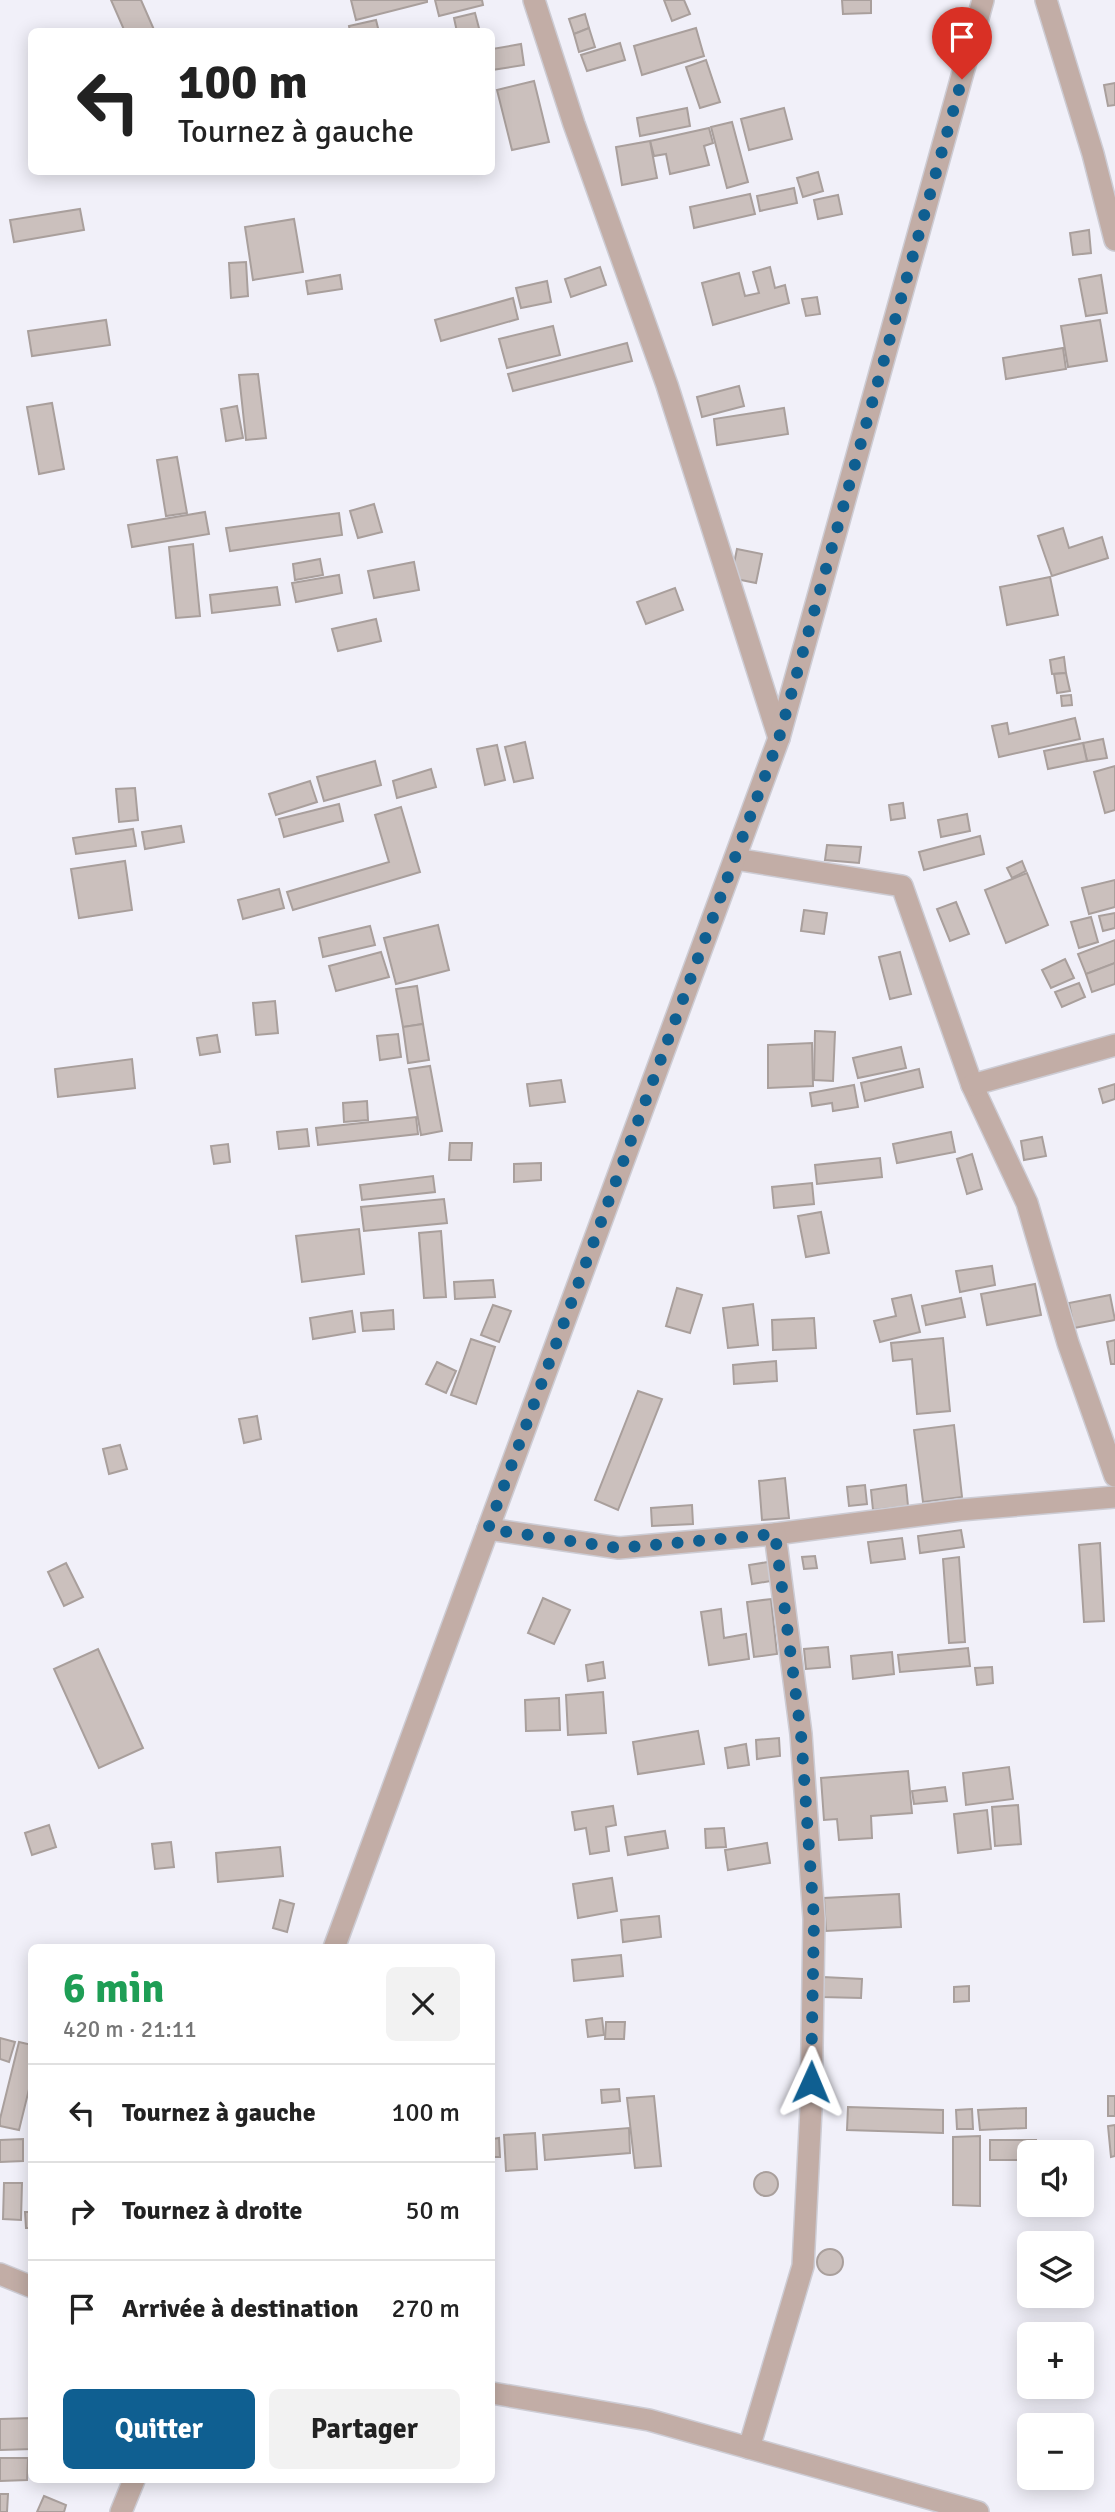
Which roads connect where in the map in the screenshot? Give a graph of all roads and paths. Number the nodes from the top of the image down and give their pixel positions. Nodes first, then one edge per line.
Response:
1 (534, 0) edge
2 (984, 0) edge
3 (1046, 0) edge
4 (1115, 240) edge
5 (779, 738) junction
6 (735, 859) junction
7 (1115, 1045) edge
8 (972, 1085) junction
9 (1115, 1476) edge
10 (1115, 1497) edge
11 (488, 1529) junction
12 (775, 1534) junction
13 (335, 1944) edge
14 (0, 2274) edge
15 (28, 2285) edge
16 (495, 2394) edge
17 (749, 2448) junction
18 (133, 2483) edge
19 (121, 2512) edge
20 (978, 2512) edge

1 - 5 street
2 - 5 street
3 - 4 street
5 - 6 street
6 - 8 street
6 - 11 street
7 - 8 street
8 - 9 street
10 - 12 street
11 - 12 street
11 - 13 street
12 - 17 street
14 - 15 street
16 - 17 street
17 - 20 street
18 - 19 street

